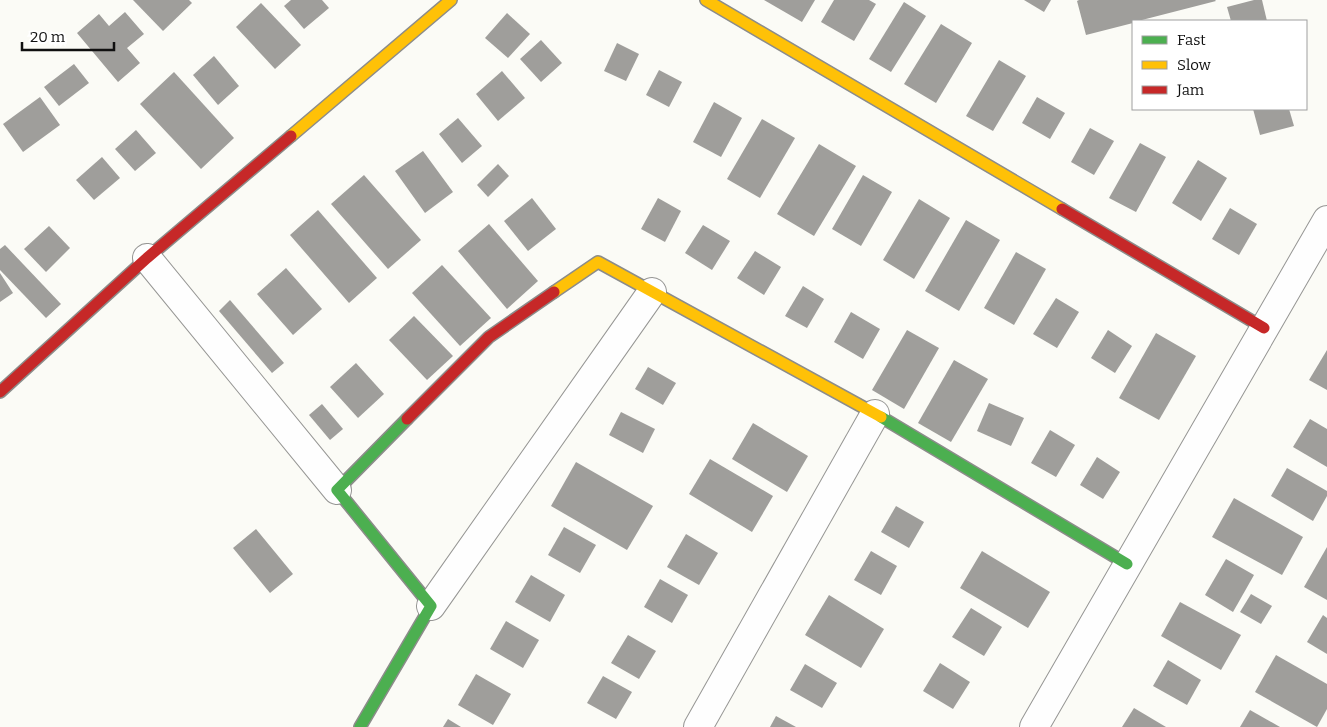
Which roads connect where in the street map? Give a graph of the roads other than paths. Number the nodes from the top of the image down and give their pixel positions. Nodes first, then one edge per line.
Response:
1 (451, 0) edge
2 (706, 0) edge
3 (1327, 220) edge
4 (146, 258) junction
5 (652, 292) junction
6 (1264, 328) junction
7 (0, 392) edge
8 (875, 414) junction
9 (337, 490) junction
10 (1127, 564) junction
11 (431, 606) junction
12 (360, 727) edge
13 (698, 727) edge
14 (1034, 727) edge

1 - 4 street
2 - 6 street
3 - 6 street
4 - 7 street
4 - 9 street
5 - 8 street
5 - 9 street
5 - 11 street
6 - 10 street
8 - 10 street
8 - 13 street
9 - 11 street
10 - 14 street
11 - 12 street

